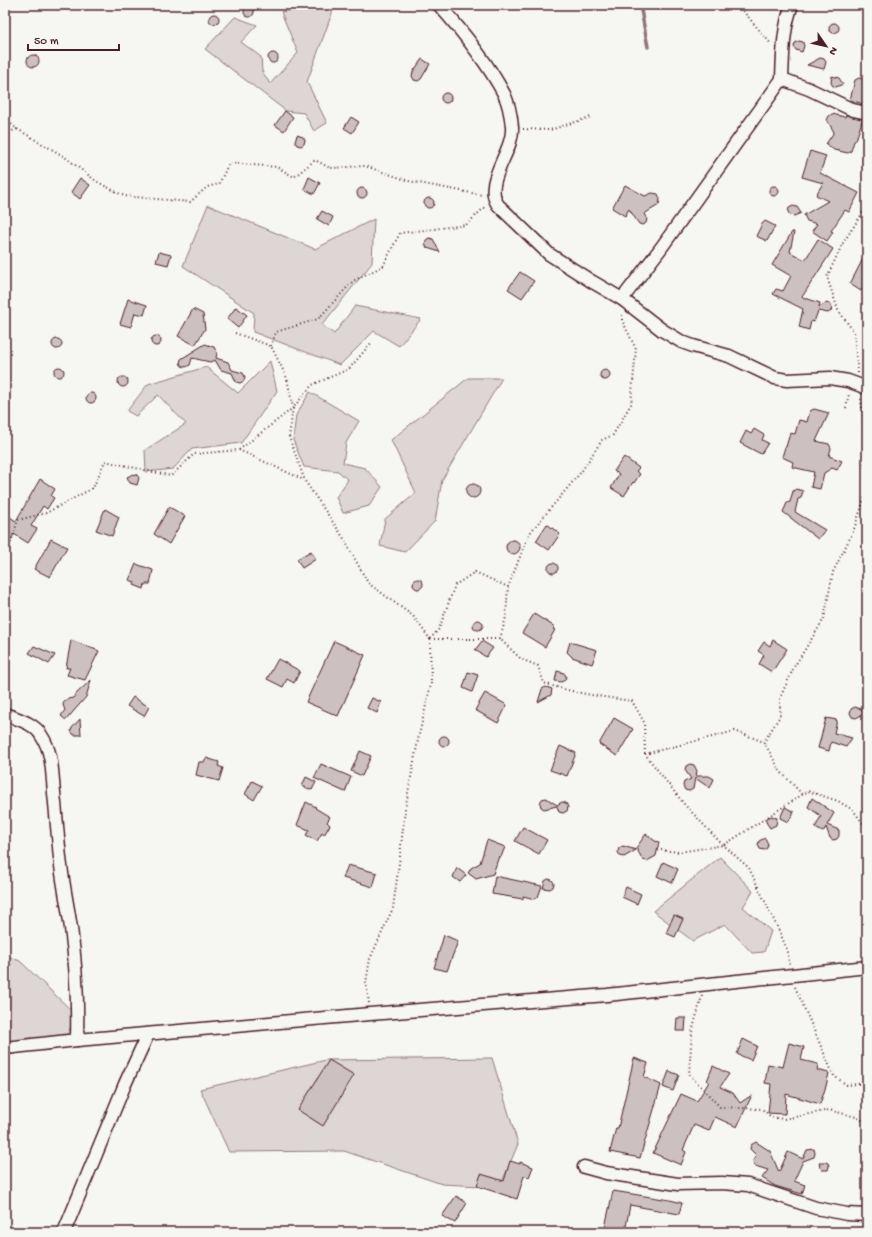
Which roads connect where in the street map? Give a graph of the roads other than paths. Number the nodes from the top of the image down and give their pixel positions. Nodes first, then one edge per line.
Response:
1 (439, 5) edge
2 (792, 5) edge
3 (782, 79) junction
4 (867, 114) edge
5 (622, 299) junction
6 (863, 386) edge
7 (5, 714) edge
8 (867, 967) edge
9 (148, 1034) junction
10 (77, 1040) junction
11 (5, 1048) edge
12 (584, 1168) dead end
13 (867, 1215) edge
14 (64, 1232) edge

1 - 5 street
2 - 3 street
3 - 4 street
3 - 5 street
5 - 6 street
7 - 10 street
8 - 9 street
9 - 10 street
9 - 14 street
10 - 11 street
12 - 13 street

